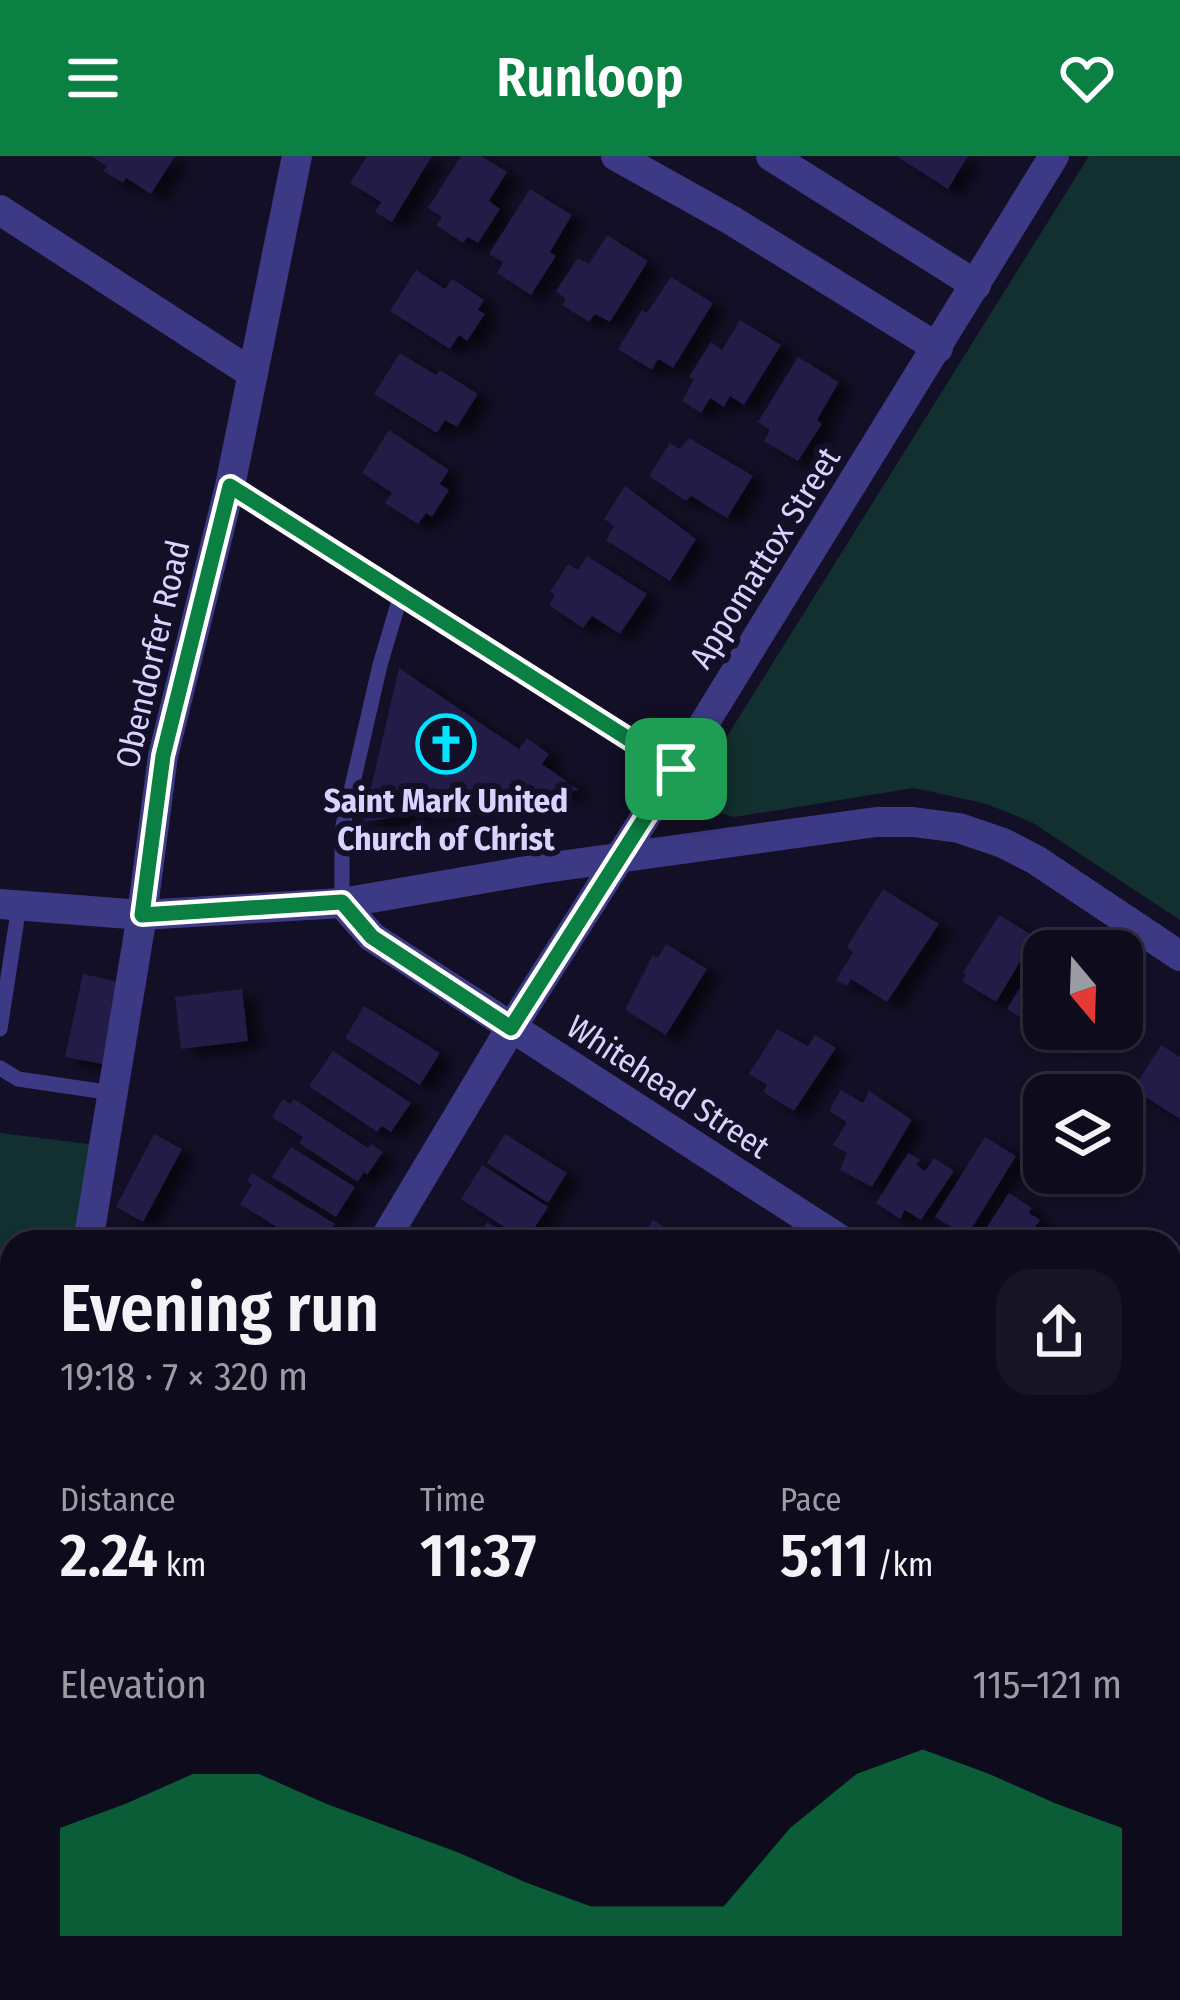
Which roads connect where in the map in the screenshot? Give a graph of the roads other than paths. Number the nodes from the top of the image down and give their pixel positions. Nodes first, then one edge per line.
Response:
1 (297, 156) edge
2 (616, 156) edge
3 (771, 156) edge
4 (1054, 156) edge
5 (0, 210) edge
6 (976, 285) junction
7 (938, 348) junction
8 (253, 374) junction
9 (230, 486) junction
10 (400, 594) junction
11 (676, 769) junction
12 (616, 860) junction
13 (342, 902) junction
14 (10, 905) edge
15 (142, 915) junction
16 (1180, 956) edge
17 (511, 1028) junction
18 (0, 1029) edge
19 (0, 1068) edge
20 (113, 1093) junction
21 (90, 1230) edge
22 (390, 1230) edge
23 (825, 1230) edge

1 - 8 street, Obendorfer Road
2 - 7 street
3 - 6 street
4 - 6 street, Appomattox Street
5 - 8 street
6 - 7 street, Appomattox Street
7 - 11 street, Appomattox Street
8 - 9 street, Obendorfer Road
9 - 10 lane
9 - 15 street, Obendorfer Road
10 - 11 lane
10 - 13 lane
11 - 12 street, Appomattox Street
12 - 13 street
12 - 16 street
12 - 17 street, Appomattox Street
13 - 15 street
13 - 17 street, Whitehead Street
14 - 15 street
14 - 18 lane
15 - 20 street, Obendorfer Road
17 - 22 street, Appomattox Street
17 - 23 street, Whitehead Street
19 - 20 lane
20 - 21 street, Obendorfer Road

